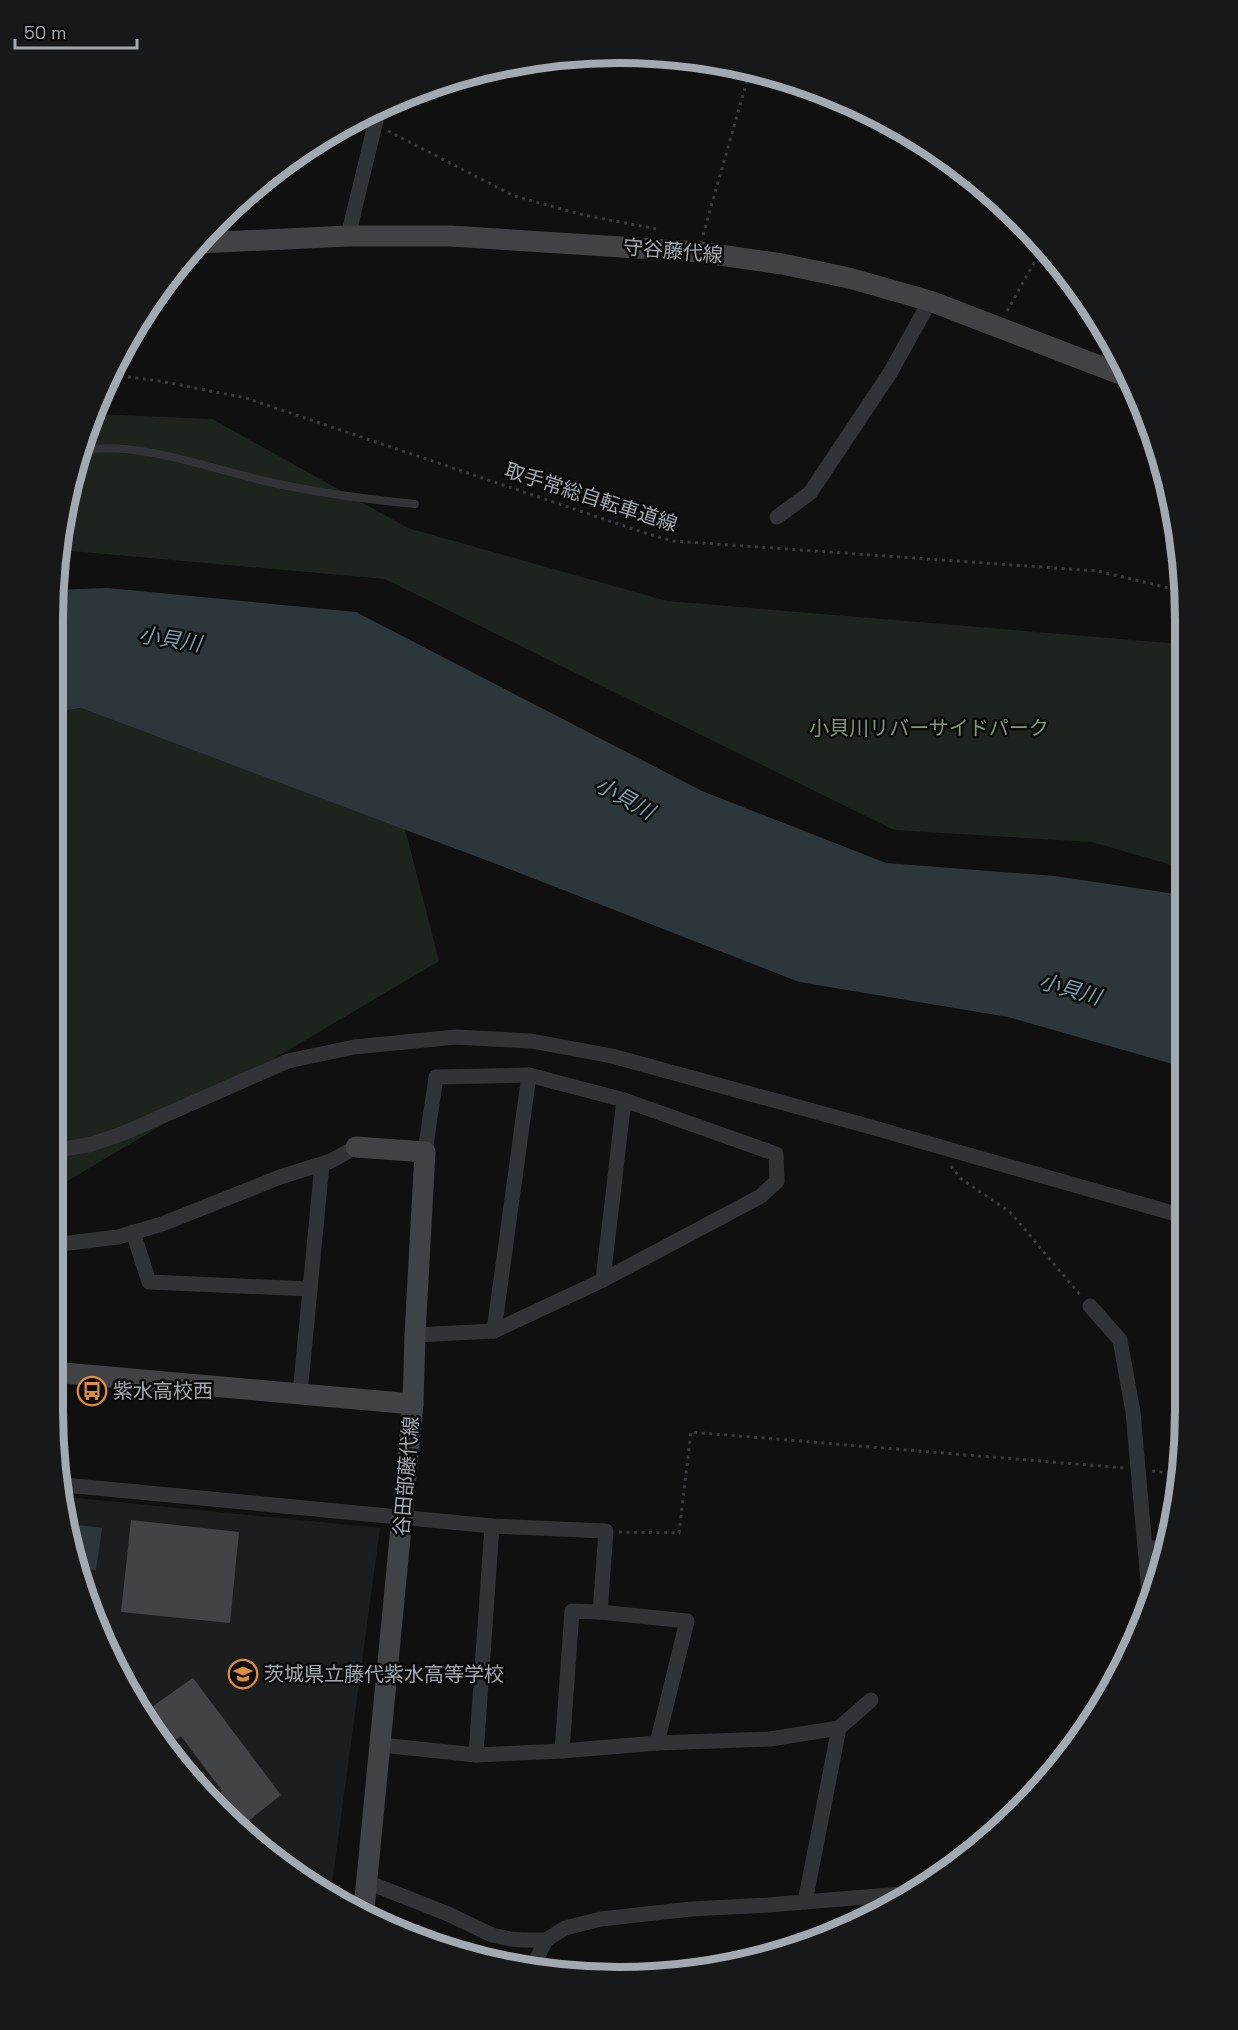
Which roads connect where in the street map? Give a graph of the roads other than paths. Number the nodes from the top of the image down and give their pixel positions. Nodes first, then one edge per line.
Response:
1 (376, 118) edge
2 (348, 236) junction
3 (210, 242) edge
4 (930, 301) junction
5 (1119, 374) edge
6 (90, 450) edge
7 (415, 504) dead end
8 (777, 517) dead end
9 (529, 1075) junction
10 (624, 1100) junction
11 (356, 1147) joint
12 (63, 1149) edge
13 (425, 1152) junction
14 (322, 1164) junction
15 (1175, 1214) edge
16 (133, 1233) junction
17 (63, 1244) edge
18 (603, 1280) junction
19 (310, 1289) junction
20 (1090, 1306) road end
21 (494, 1331) junction
22 (415, 1335) junction
23 (63, 1373) edge
24 (300, 1394) junction
25 (413, 1404) junction
26 (68, 1485) edge
27 (402, 1518) junction
28 (492, 1526) junction
29 (1145, 1544) junction
30 (1158, 1545) edge
31 (1148, 1580) edge
32 (600, 1612) junction
33 (871, 1700) dead end
34 (839, 1728) junction
35 (657, 1743) junction
36 (381, 1745) junction
37 (562, 1751) junction
38 (476, 1755) junction
39 (366, 1882) junction
40 (894, 1895) edge
41 (805, 1902) junction
42 (364, 1905) edge
43 (546, 1940) junction
44 (536, 1960) edge

1 - 2 street
2 - 3 main road, 守谷藤代線
2 - 4 main road, 守谷藤代線
4 - 5 main road, 守谷藤代線
4 - 8 street
6 - 7 lane
9 - 10 street
9 - 13 street
9 - 21 street
10 - 18 street
10 - 18 street
11 - 13 main road
11 - 14 street
12 - 15 street
13 - 22 main road
14 - 16 street
14 - 19 street
16 - 17 street
16 - 19 street
18 - 21 street
19 - 24 street
20 - 29 street
21 - 22 street
22 - 25 main road
23 - 24 main road, 谷田部藤代線
24 - 25 main road, 谷田部藤代線
25 - 27 main road, 谷田部藤代線
26 - 27 street
27 - 28 street
27 - 36 main road, 谷田部藤代線
28 - 32 street
28 - 38 street
29 - 30 lane
29 - 31 street
32 - 35 street
32 - 37 street
33 - 34 street
34 - 35 street
34 - 41 street
35 - 37 street
36 - 38 street
36 - 39 main road, 谷田部藤代線
37 - 38 street
39 - 42 main road, 谷田部藤代線
39 - 43 street
40 - 41 street
41 - 43 street
43 - 44 street

